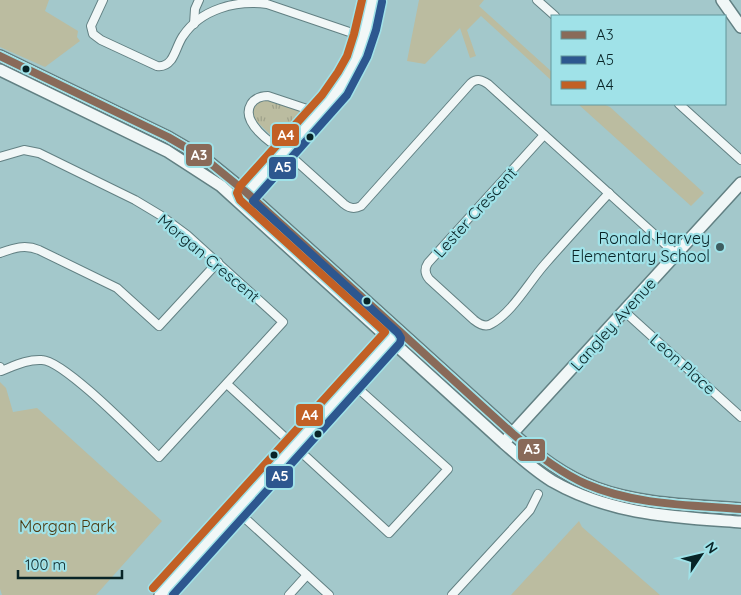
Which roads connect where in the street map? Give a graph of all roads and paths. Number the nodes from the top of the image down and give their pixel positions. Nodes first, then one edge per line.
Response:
1 (103, 0) edge
2 (199, 0) edge
3 (372, 0) edge
4 (537, 0) edge
5 (722, 0) edge
6 (255, 1) edge
7 (554, 15) edge
8 (194, 24) junction
9 (741, 27) edge
10 (364, 37) junction
11 (0, 56) edge
12 (0, 70) edge
13 (680, 105) edge
14 (316, 116) junction
15 (544, 135) junction
16 (285, 151) junction
17 (0, 157) edge
18 (741, 160) edge
19 (741, 183) edge
20 (247, 193) junction
21 (609, 193) junction
22 (239, 202) junction
23 (0, 253) edge
24 (676, 254) junction
25 (218, 262) junction
26 (624, 311) junction
27 (399, 331) junction
28 (391, 340) junction
29 (0, 367) edge
30 (352, 383) junction
31 (227, 384) junction
32 (741, 417) edge
33 (512, 434) junction
34 (504, 443) junction
35 (295, 445) junction
36 (538, 494) dead end
37 (741, 509) edge
38 (236, 510) junction
39 (741, 522) edge
40 (307, 575) junction
41 (160, 595) edge
42 (289, 595) edge
43 (329, 595) edge
44 (452, 595) edge

1 - 8 street
2 - 8 street
3 - 10 main road
4 - 7 street
5 - 9 main road
6 - 8 street
6 - 10 street
10 - 14 main road
11 - 20 main road
12 - 22 main road
13 - 18 street
14 - 16 main road
14 - 16 street
15 - 16 street
15 - 21 street
15 - 21 street, Lester Crescent
16 - 20 main road
17 - 25 street, Morgan Crescent
19 - 24 main road, Langley Avenue
20 - 22 main road
20 - 27 main road
21 - 24 street
22 - 28 main road
23 - 25 street
24 - 26 main road, Langley Avenue
25 - 31 street, Morgan Crescent
26 - 32 street, Leon Place
26 - 33 main road, Langley Avenue
27 - 28 main road
27 - 33 main road
28 - 30 main road
28 - 34 main road
29 - 31 street, Morgan Crescent
30 - 35 main road
30 - 35 street
31 - 35 street
33 - 34 main road, Langley Avenue
33 - 37 main road
34 - 39 main road
35 - 38 main road
36 - 44 street
38 - 40 street
38 - 41 main road
40 - 42 street
40 - 43 street

